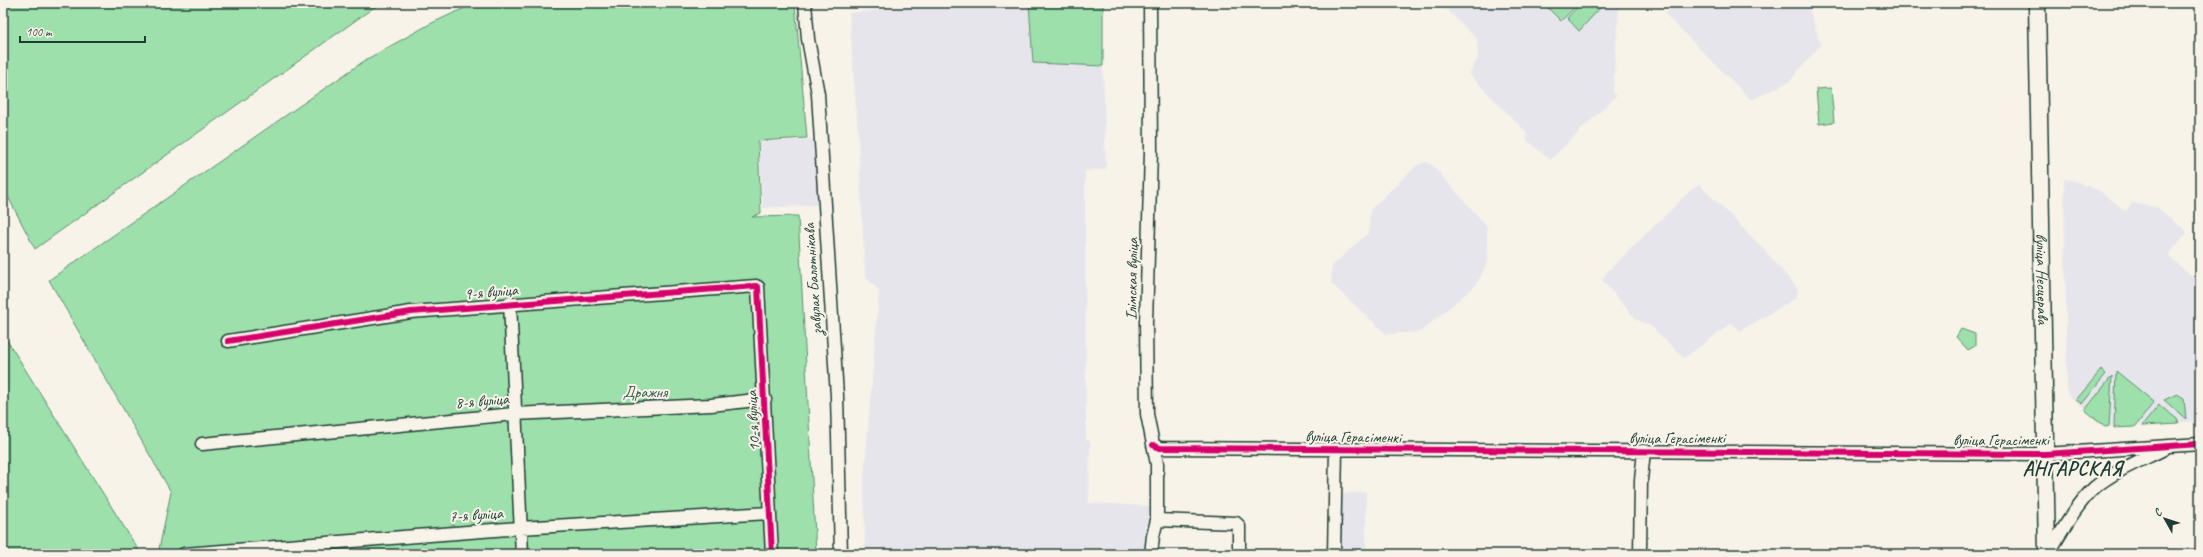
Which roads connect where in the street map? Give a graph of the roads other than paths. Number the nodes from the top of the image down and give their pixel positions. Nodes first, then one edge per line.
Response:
1 (805, 3) edge
2 (1150, 3) edge
3 (2036, 3) edge
4 (758, 287) joint
5 (510, 303) junction
6 (228, 341) dead end
7 (765, 398) junction
8 (514, 414) junction
9 (202, 444) dead end
10 (2200, 444) edge
11 (1153, 445) junction
12 (2170, 447) junction
13 (1336, 449) junction
14 (1644, 451) junction
15 (2045, 454) junction
16 (770, 513) junction
17 (1157, 520) junction
18 (520, 528) junction
19 (184, 554) edge
20 (522, 554) edge
21 (772, 554) edge
22 (842, 554) edge
23 (1151, 554) edge
24 (1239, 554) edge
25 (1334, 554) edge
26 (1640, 554) edge
27 (2048, 554) edge

1 - 22 street, завулак Балотнікава
2 - 11 street, Ілімская вуліца
3 - 15 main road, вуліца Несцерава
4 - 5 street, 9-я вуліца
4 - 7 street, 10-я вуліца
5 - 6 street, 9-я вуліца
5 - 8 street
7 - 8 street, 8-я вуліца
7 - 16 street, 10-я вуліца
8 - 9 street, 8-я вуліца
8 - 18 street
10 - 12 street, вуліца Герасіменкі
11 - 13 street, вуліца Герасіменкі
11 - 17 street, Ілімская вуліца
12 - 15 street, вуліца Герасіменкі
12 - 27 street
13 - 14 street, вуліца Герасіменкі
13 - 25 street
14 - 15 street, вуліца Герасіменкі
14 - 26 street
15 - 27 main road, вуліца Несцерава
16 - 18 street, 7-я вуліца
16 - 21 street, 10-я вуліца
17 - 23 street, Ілімская вуліца
17 - 24 street
18 - 19 street, 7-я вуліца
18 - 20 street

